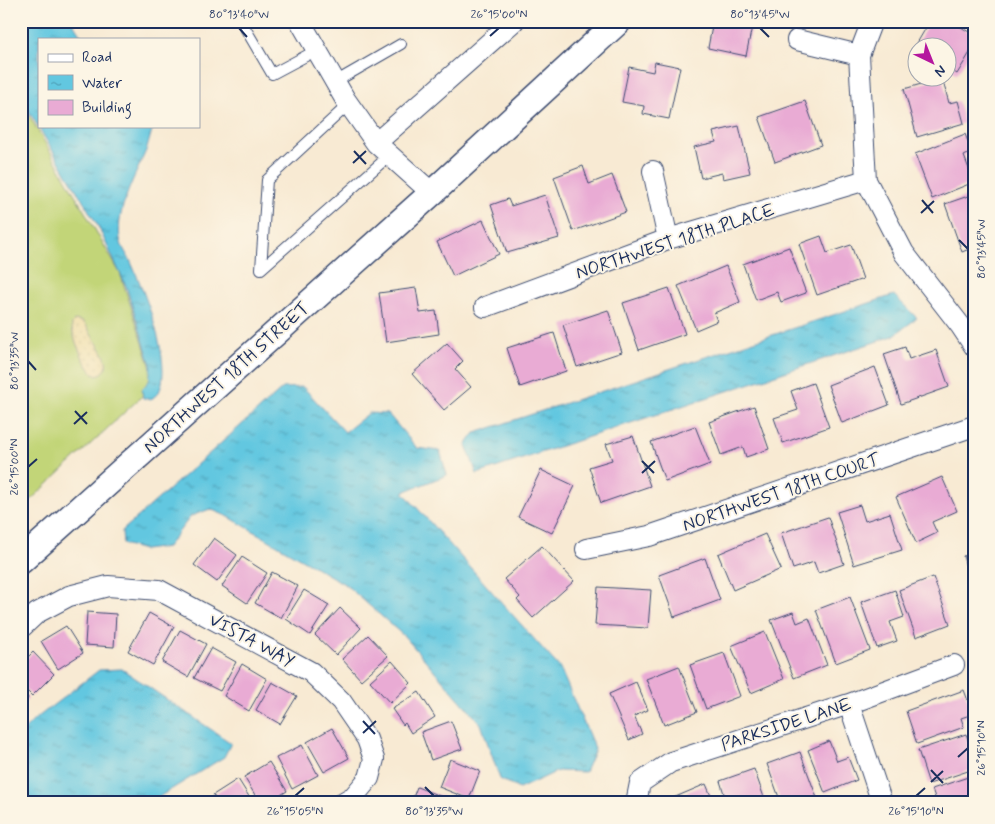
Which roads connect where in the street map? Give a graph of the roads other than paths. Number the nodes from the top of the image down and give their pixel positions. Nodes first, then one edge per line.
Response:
1 (241, 21) edge
2 (300, 21) edge
3 (514, 21) edge
4 (620, 21) edge
5 (872, 21) edge
6 (797, 40) dead end
7 (401, 44) dead end
8 (317, 50) junction
9 (859, 55) junction
10 (335, 82) junction
11 (349, 104) junction
12 (383, 149) junction
13 (653, 171) dead end
14 (866, 180) junction
15 (432, 194) junction
16 (668, 239) junction
17 (485, 307) dead end
18 (974, 346) edge
19 (974, 426) edge
20 (586, 549) dead end
21 (21, 561) edge
22 (21, 628) edge
23 (954, 665) dead end
24 (849, 704) junction
25 (342, 803) edge
26 (636, 803) edge
27 (882, 803) edge

1 - 8 lane
2 - 8 street
3 - 12 street
4 - 15 street, NORTHWEST 18TH STREET
5 - 9 street
6 - 9 street
7 - 10 lane
8 - 10 street
9 - 14 street
10 - 11 street
11 - 12 street
11 - 12 lane
12 - 15 street
13 - 16 street
14 - 16 street, NORTHWEST 18TH PLACE
14 - 18 street
15 - 21 street, NORTHWEST 18TH STREET
16 - 17 street, NORTHWEST 18TH PLACE
19 - 20 street, NORTHWEST 18TH COURT
22 - 25 street, VISTA WAY
23 - 24 street, PARKSIDE LANE
24 - 26 street, PARKSIDE LANE
24 - 27 street

